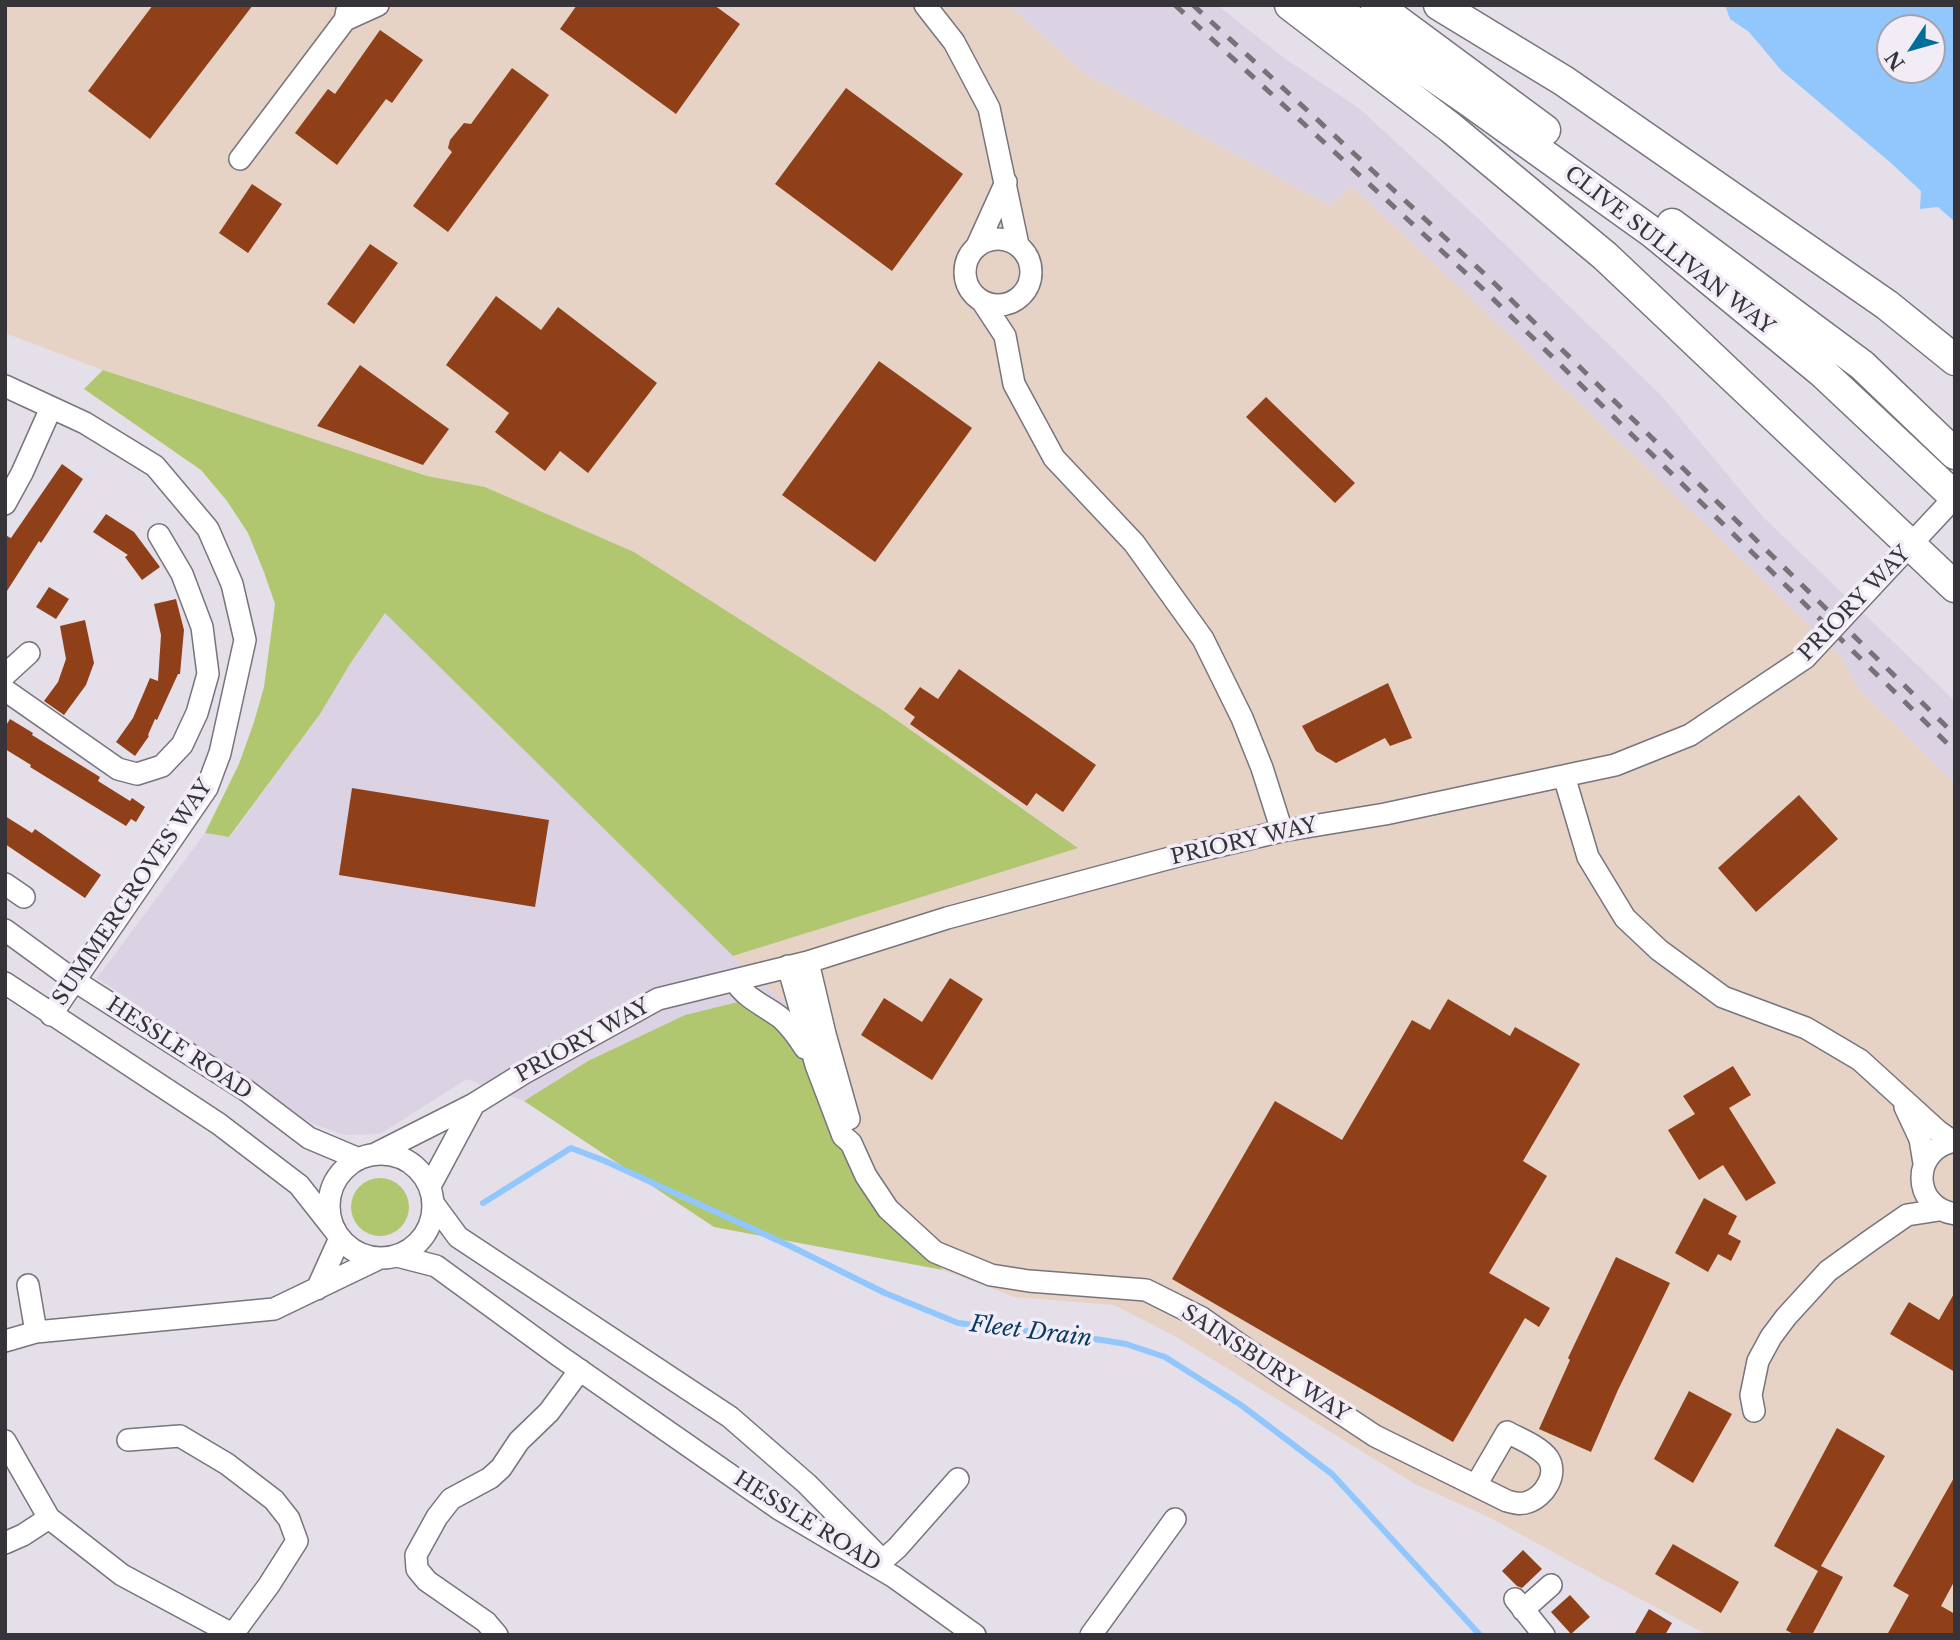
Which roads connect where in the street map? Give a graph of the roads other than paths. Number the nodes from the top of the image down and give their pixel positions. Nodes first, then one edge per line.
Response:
1 (378, 5) edge
2 (925, 5) edge
3 (1290, 5) edge
4 (1330, 5) edge
5 (1376, 5) edge
6 (1438, 5) edge
7 (346, 13) edge
8 (240, 159) dead end
9 (1006, 181) junction
10 (1018, 245) junction
11 (977, 246) junction
12 (1023, 295) junction
13 (982, 302) junction
14 (1005, 336) junction
15 (1955, 360) edge
16 (5, 386) edge
17 (51, 408) junction
18 (1955, 454) edge
19 (1955, 497) edge
20 (5, 505) edge
21 (159, 535) dead end
22 (1910, 546) junction
23 (1955, 587) edge
24 (29, 653) dead end
25 (5, 675) edge
26 (5, 691) edge
27 (1564, 776) junction
28 (1282, 831) junction
29 (5, 884) edge
30 (24, 897) dead end
31 (5, 930) edge
32 (798, 964) junction
33 (734, 980) junction
34 (75, 981) junction
35 (5, 983) edge
36 (51, 1015) junction
37 (816, 1065) junction
38 (1897, 1093) junction
39 (474, 1104) junction
40 (1953, 1141) edge
41 (851, 1143) junction
42 (367, 1156) junction
43 (1924, 1163) junction
44 (1923, 1188) junction
45 (431, 1194) junction
46 (1950, 1213) edge
47 (1907, 1215) junction
48 (338, 1235) junction
49 (388, 1257) junction
50 (29, 1285) dead end
51 (317, 1289) junction
52 (36, 1332) junction
53 (5, 1341) edge
54 (580, 1370) junction
55 (1754, 1411) dead end
56 (128, 1440) dead end
57 (5, 1441) edge
58 (958, 1479) dead end
59 (1476, 1485) dead end
60 (49, 1518) junction
61 (1175, 1519) dead end
62 (5, 1543) edge
63 (888, 1569) junction
64 (1550, 1584) dead end
65 (233, 1634) edge
66 (497, 1635) edge
67 (975, 1635) edge
68 (1091, 1635) edge
69 (1544, 1635) edge

1 - 7 street
2 - 9 street
3 - 22 highway
4 - 19 highway, CLIVE SULLIVAN WAY
5 - 18 highway, CLIVE SULLIVAN WAY
6 - 15 highway
7 - 8 street
9 - 10 street
9 - 11 street
10 - 11 street
10 - 12 street
11 - 13 street
12 - 13 street
12 - 14 street
13 - 14 street
14 - 28 street
16 - 17 street, SUMMERGROVES WAY
17 - 20 street
17 - 34 street, SUMMERGROVES WAY
19 - 22 street, PRIORY WAY
21 - 26 street
22 - 23 highway
22 - 27 street, PRIORY WAY, bridge
24 - 25 street
27 - 28 street, PRIORY WAY
27 - 38 street
28 - 32 street, PRIORY WAY
29 - 30 street
31 - 34 street, HESSLE ROAD
32 - 33 street, PRIORY WAY
32 - 37 street, SAINSBURY WAY
32 - 41 street, SAINSBURY WAY
33 - 37 street
33 - 39 street, PRIORY WAY
34 - 36 street, SUMMERGROVES WAY
34 - 42 street, HESSLE ROAD
35 - 36 street, HESSLE ROAD
36 - 48 street, HESSLE ROAD
37 - 41 street, SAINSBURY WAY
38 - 40 street
38 - 43 street
39 - 42 street, PRIORY WAY
39 - 45 street
40 - 43 street
41 - 59 street, SAINSBURY WAY
42 - 45 street
42 - 48 street
43 - 44 street
44 - 46 street
44 - 47 street
45 - 49 street
45 - 63 street, HESSLE ROAD
46 - 47 street
47 - 55 street
48 - 49 street
48 - 51 street
49 - 51 street
49 - 54 street, HESSLE ROAD
50 - 52 street
51 - 52 street
52 - 53 street
54 - 63 street, HESSLE ROAD
54 - 66 street
56 - 65 street
57 - 60 street
58 - 63 street
60 - 62 street
60 - 65 street
61 - 68 street
63 - 67 street
64 - 69 street

